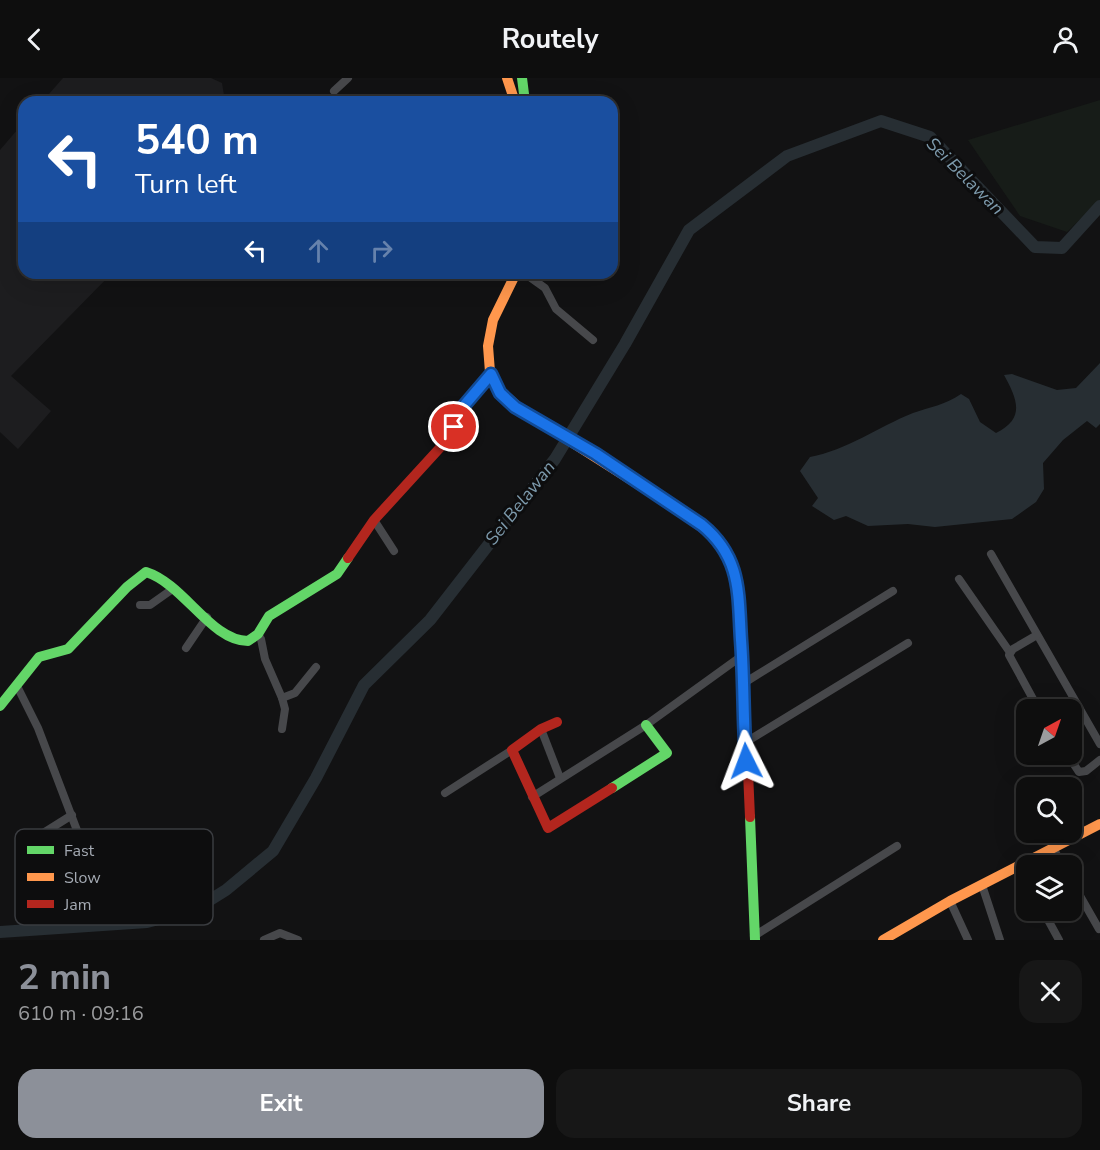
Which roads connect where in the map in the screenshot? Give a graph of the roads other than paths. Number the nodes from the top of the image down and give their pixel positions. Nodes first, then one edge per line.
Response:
1 (348, 78) edge
2 (507, 78) edge
3 (522, 78) edge
4 (334, 91) dead end
5 (513, 96) edge
6 (524, 96) edge
7 (513, 279) edge
8 (532, 279) edge
9 (593, 340) dead end
10 (491, 374) junction
11 (374, 520) junction
12 (394, 551) dead end
13 (991, 554) dead end
14 (959, 579) dead end
15 (174, 588) junction
16 (893, 591) dead end
17 (140, 605) dead end
18 (207, 617) junction
19 (258, 634) junction
20 (1037, 635) junction
21 (908, 644) dead end
22 (186, 648) dead end
23 (1010, 651) junction
24 (743, 655) junction
25 (316, 667) dead end
26 (744, 682) junction
27 (17, 686) junction
28 (282, 698) junction
29 (1033, 699) edge
30 (0, 706) edge
31 (557, 722) dead end
32 (646, 725) junction
33 (282, 729) dead end
34 (541, 729) junction
35 (745, 743) junction
36 (1100, 744) edge
37 (512, 750) junction
38 (1100, 760) edge
39 (1074, 765) edge
40 (560, 778) junction
41 (445, 793) dead end
42 (532, 797) junction
43 (72, 815) junction
44 (1100, 824) edge
45 (50, 829) edge
46 (77, 829) edge
47 (897, 846) dead end
48 (1053, 848) junction
49 (1056, 855) edge
50 (982, 885) junction
51 (950, 901) junction
52 (1082, 905) edge
53 (1049, 921) edge
54 (1099, 928) edge
55 (754, 938) edge
56 (264, 940) edge
57 (298, 940) edge
58 (883, 940) edge
59 (968, 940) edge
60 (1000, 940) edge
61 (1059, 940) edge

1 - 4 street
2 - 5 street
3 - 6 street
7 - 10 street
8 - 9 street
10 - 11 street
10 - 24 street
11 - 12 street
11 - 19 street
13 - 20 street
14 - 23 street
15 - 17 street
15 - 18 street
15 - 27 street
16 - 26 street
18 - 19 street
18 - 22 street
19 - 28 street
20 - 23 street
20 - 36 street
21 - 35 street
23 - 29 street
24 - 26 street
24 - 32 street
25 - 28 street
26 - 35 street
27 - 30 street
27 - 43 street
28 - 33 street
31 - 34 street
32 - 40 street
32 - 42 street
34 - 37 street
34 - 40 street
35 - 55 street
37 - 41 street
37 - 42 street
38 - 39 street
40 - 42 street
43 - 45 street
43 - 46 street
44 - 48 street
47 - 55 street
48 - 49 street
48 - 50 street
50 - 51 street
50 - 60 street
51 - 58 street
51 - 59 street
52 - 54 street
53 - 61 street
56 - 57 street

